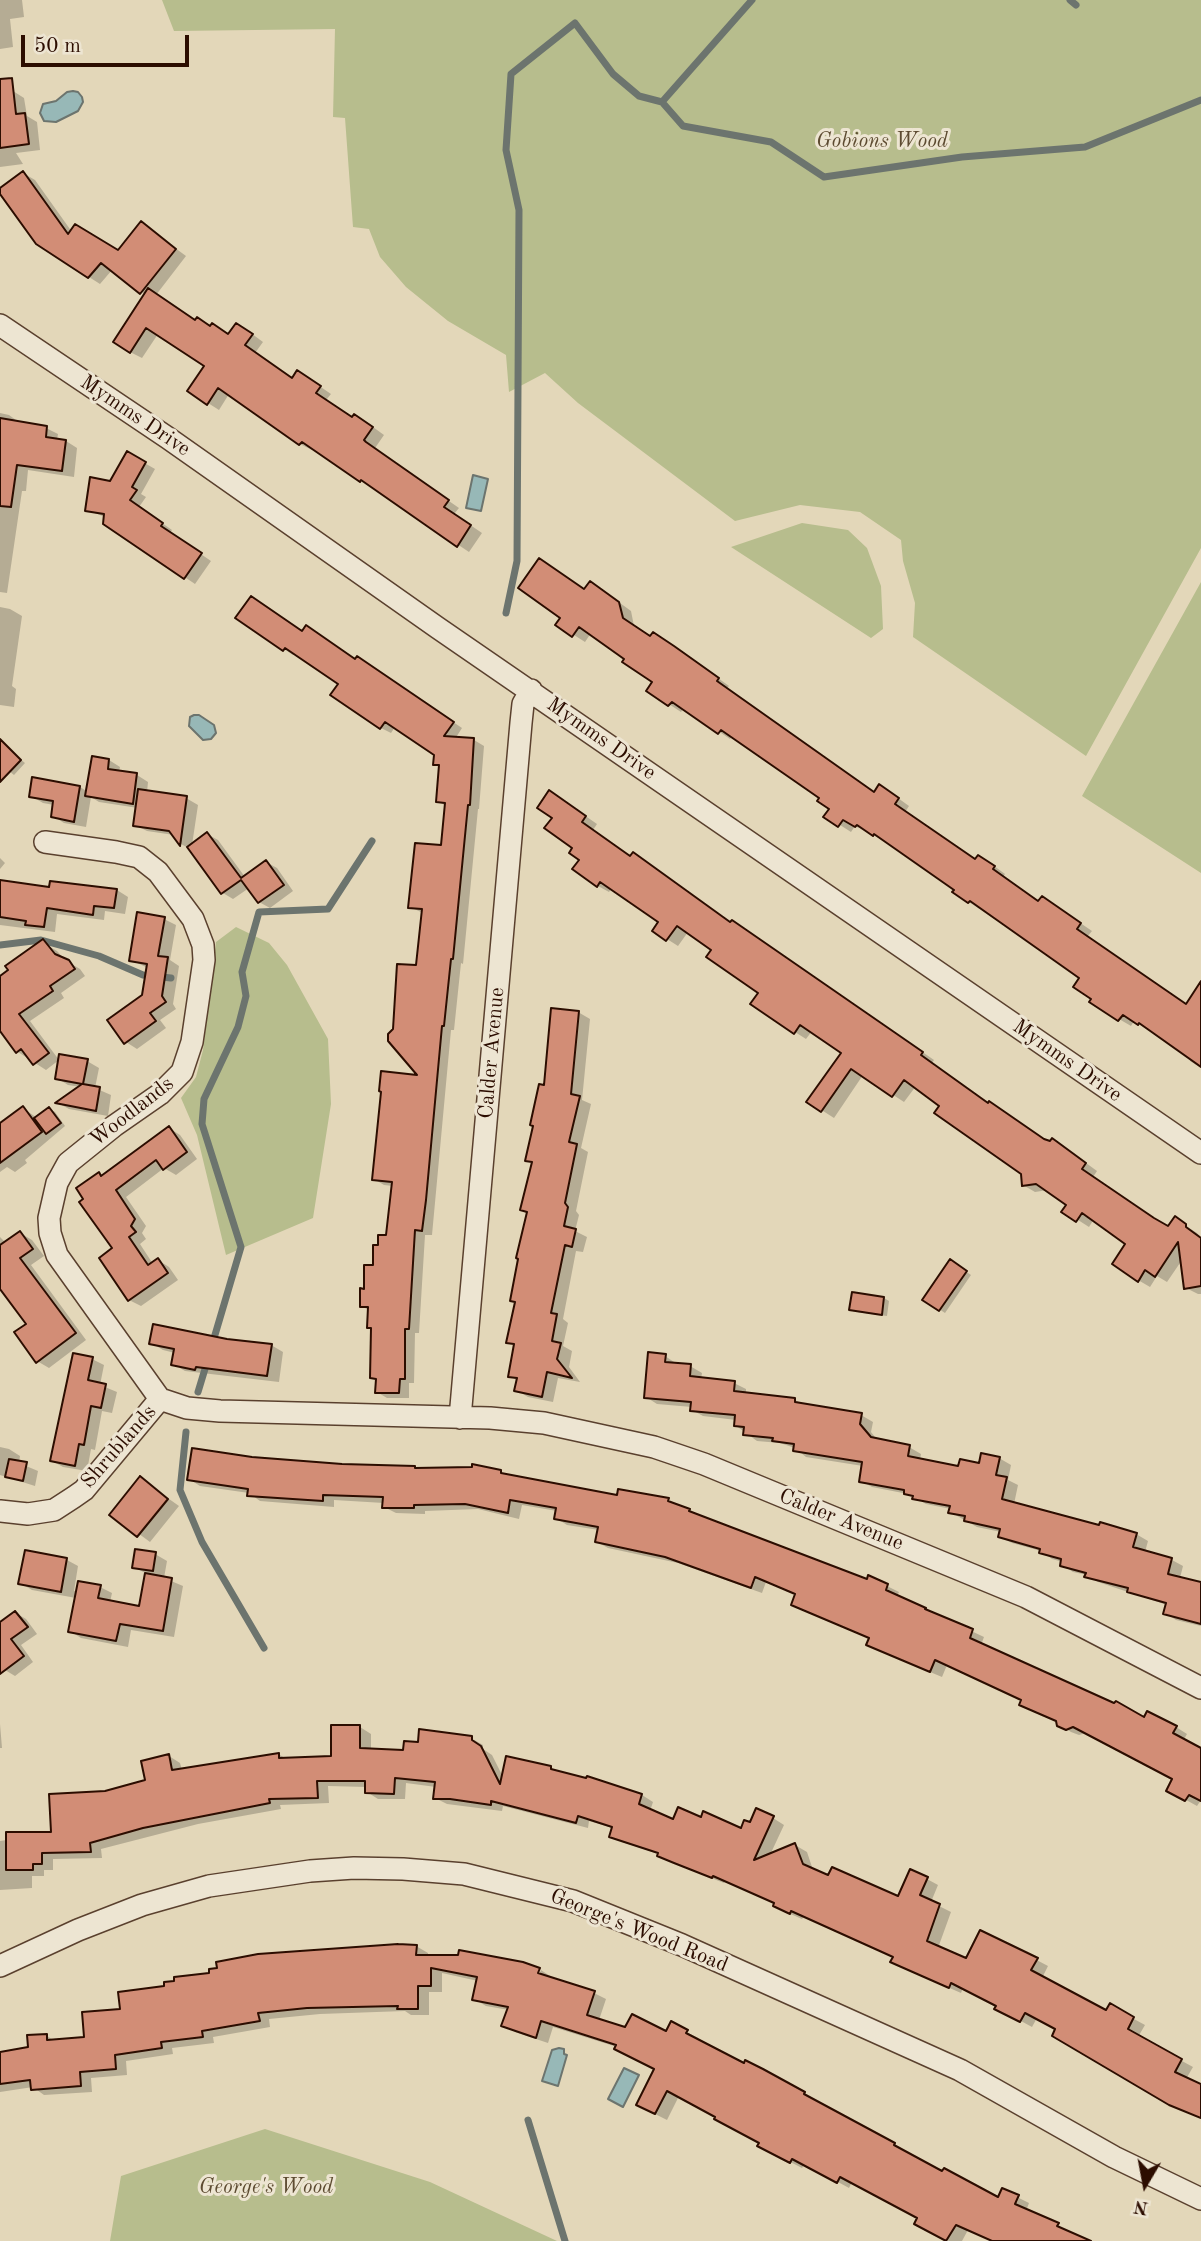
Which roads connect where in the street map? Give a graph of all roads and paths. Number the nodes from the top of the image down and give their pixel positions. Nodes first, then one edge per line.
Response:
1 (0, 325) edge
2 (531, 690) junction
3 (45, 842) dead end
4 (1201, 1153) edge
5 (160, 1399) junction
6 (460, 1418) junction
7 (0, 1511) edge
8 (1201, 1688) edge
9 (0, 1966) edge
10 (1201, 2199) edge

1 - 2 street, Mymms Drive
2 - 4 street, Mymms Drive
2 - 6 street, Calder Avenue
3 - 5 street, Woodlands
5 - 6 street, Calder Avenue
5 - 7 street, Shrublands
6 - 8 street, Calder Avenue
9 - 10 street, George's Wood Road

